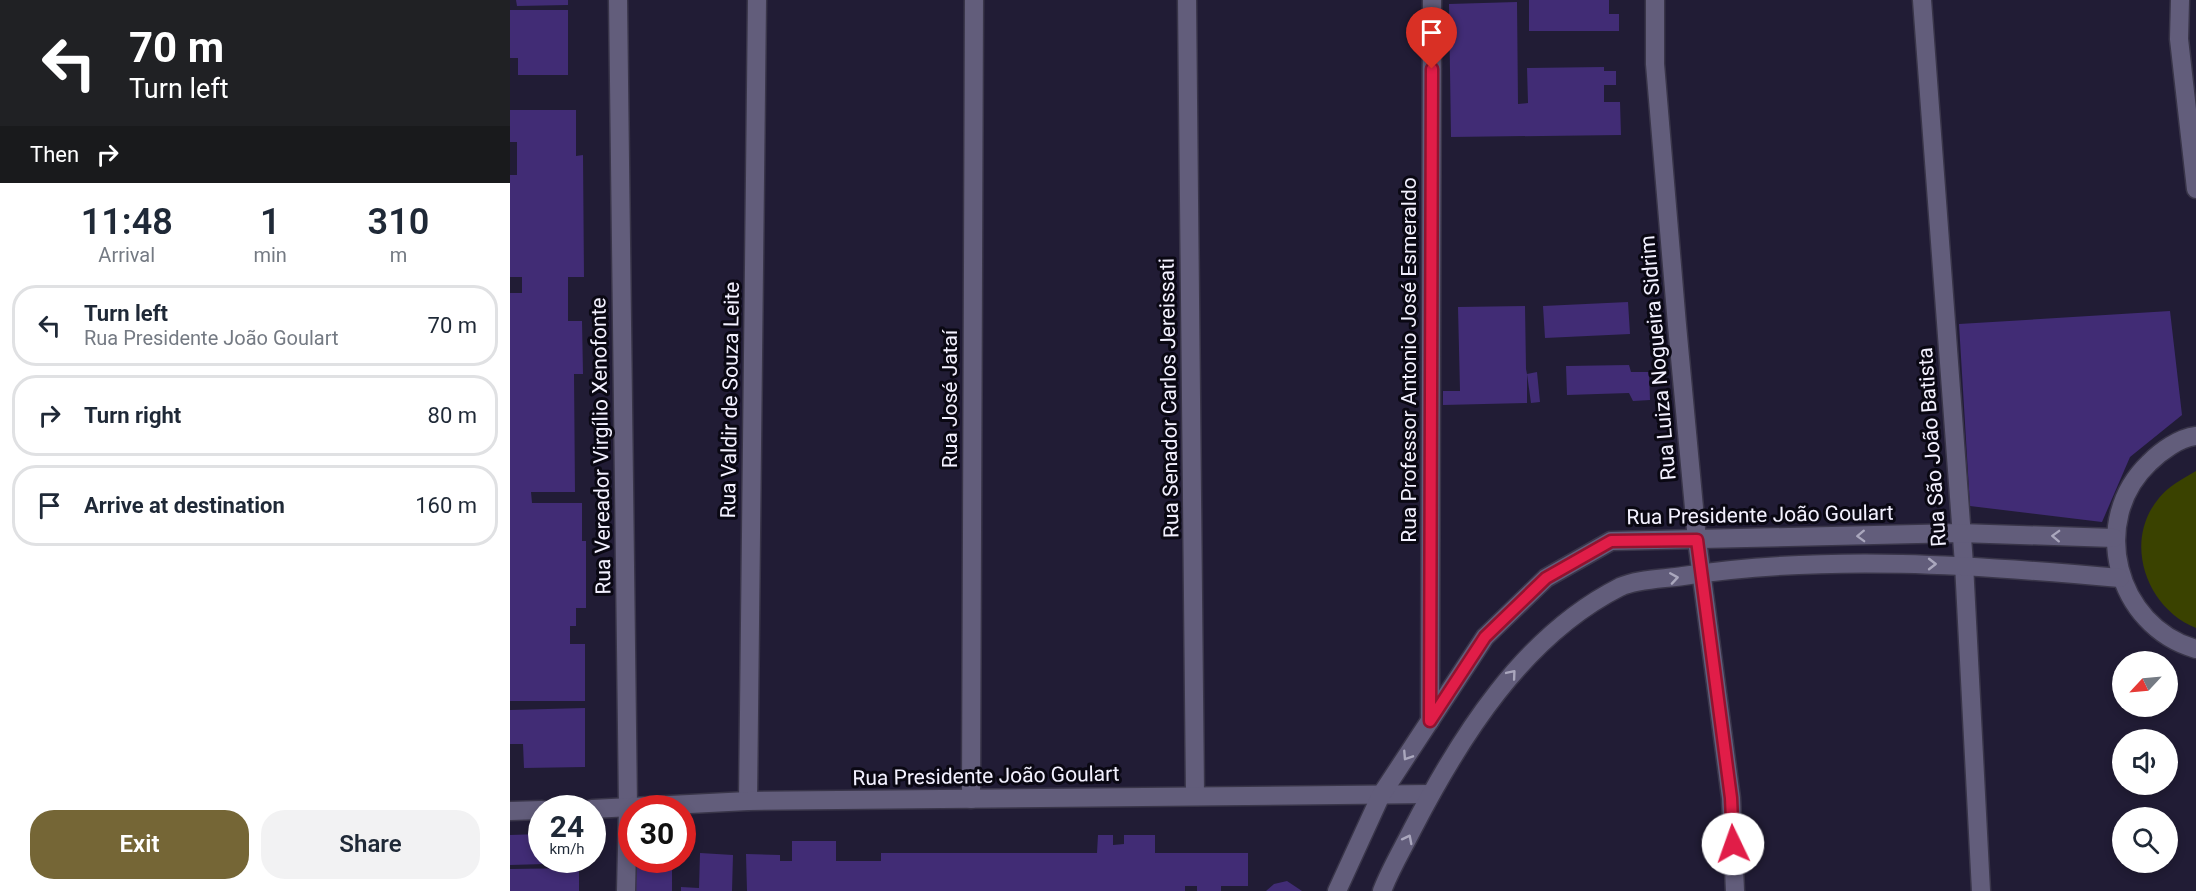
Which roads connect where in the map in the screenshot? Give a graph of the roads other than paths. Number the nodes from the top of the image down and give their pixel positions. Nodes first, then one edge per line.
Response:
1 (618, 0) edge
2 (757, 0) edge
3 (974, 0) edge
4 (1187, 0) edge
5 (1432, 0) edge
6 (1655, 0) edge
7 (1922, 0) edge
8 (2180, 0) edge
9 (2196, 189) edge
10 (2196, 436) edge
11 (1960, 533) junction
12 (2114, 538) junction
13 (1697, 540) junction
14 (1964, 564) junction
15 (1701, 573) junction
16 (2120, 578) junction
17 (2196, 649) edge
18 (1430, 721) junction
19 (1431, 794) junction
20 (628, 795) edge
21 (1195, 795) junction
22 (1381, 795) junction
23 (971, 799) junction
24 (748, 801) junction
25 (696, 804) edge
26 (528, 810) edge
27 (510, 811) edge
28 (626, 873) edge
29 (626, 891) edge
30 (1337, 891) edge
31 (1382, 891) edge
32 (1735, 891) edge
33 (1981, 891) edge

1 - 20 street, Rua Vereador Virgílio Xenofonte
2 - 24 street, Rua Valdir de Souza Leite
3 - 23 street, Rua José Jataí
4 - 21 street, Rua Senador Carlos Jereissati
5 - 18 street, Rua Professor Antonio José Esmeraldo
6 - 13 street, Rua Luiza Nogueira Sidrim
7 - 11 street, Rua São João Batista
8 - 9 street
10 - 12 street
12 -> 11 street, Rua Presidente João Goulart
11 -> 13 street, Rua Presidente João Goulart
11 - 14 street, Rua São João Batista
12 - 16 street
13 - 15 street, Rua Luiza Nogueira Sidrim
13 - 18 street, Rua Presidente João Goulart
15 -> 14 street
14 - 16 street
14 - 33 street, Rua São João Batista
19 -> 15 street
15 - 32 street, Rua Luiza Nogueira Sidrim
16 - 17 street
18 -> 22 street, Rua Presidente João Goulart
19 - 22 street, Rua Presidente João Goulart
31 -> 19 street
21 - 22 street, Rua Presidente João Goulart
21 - 23 street, Rua Presidente João Goulart
22 - 30 street, Rua Presidente João Goulart
23 - 24 street, Rua Presidente João Goulart
24 - 25 street, Rua Presidente João Goulart
26 - 27 street
28 - 29 street, Rua Vereador Virgílio Xenofonte

